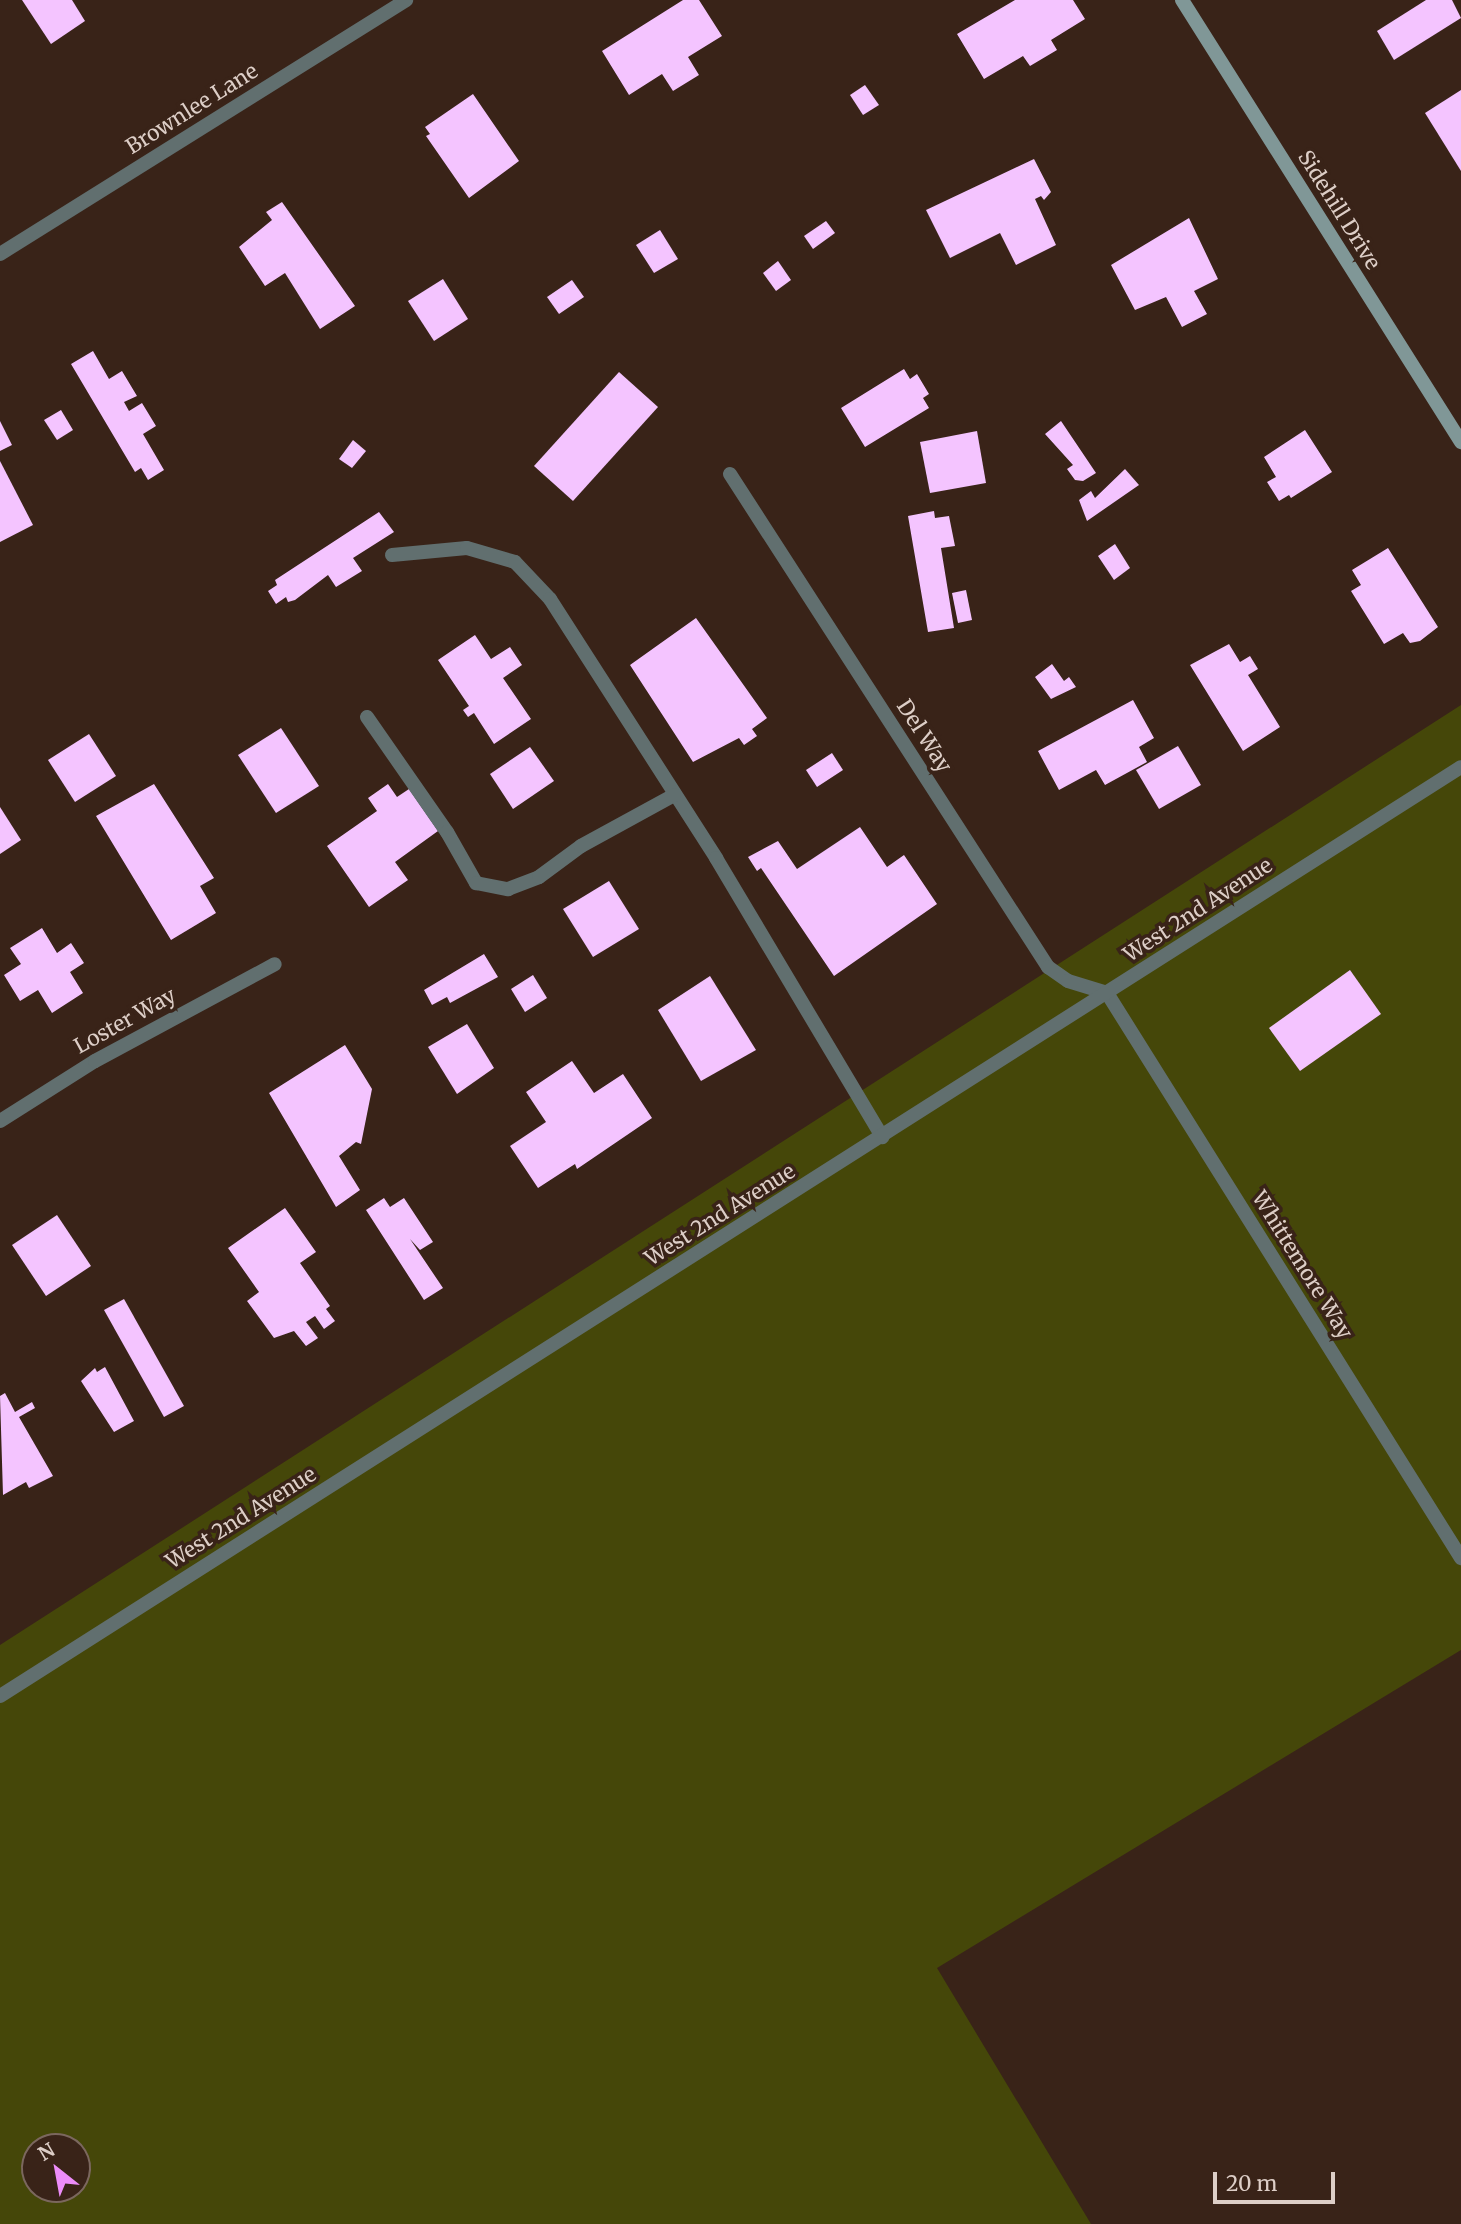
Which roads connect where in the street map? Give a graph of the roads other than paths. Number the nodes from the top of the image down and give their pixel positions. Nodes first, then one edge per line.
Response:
1 (406, 0) edge
2 (1182, 0) edge
3 (0, 254) edge
4 (1461, 442) edge
5 (730, 474) dead end
6 (392, 555) dead end
7 (367, 717) dead end
8 (1461, 767) edge
9 (674, 795) junction
10 (275, 964) dead end
11 (1107, 993) junction
12 (0, 1121) edge
13 (882, 1137) junction
14 (1461, 1558) edge
15 (0, 1696) edge

1 - 3 street, Brownlee Lane
2 - 4 street, Sidehill Drive
5 - 11 street, Del Way
6 - 9 street
7 - 9 street
8 - 11 street, West 2nd Avenue
9 - 13 street
10 - 12 street, Loster Way
11 - 13 street, West 2nd Avenue
11 - 14 street, Whittemore Way
13 - 15 street, West 2nd Avenue

